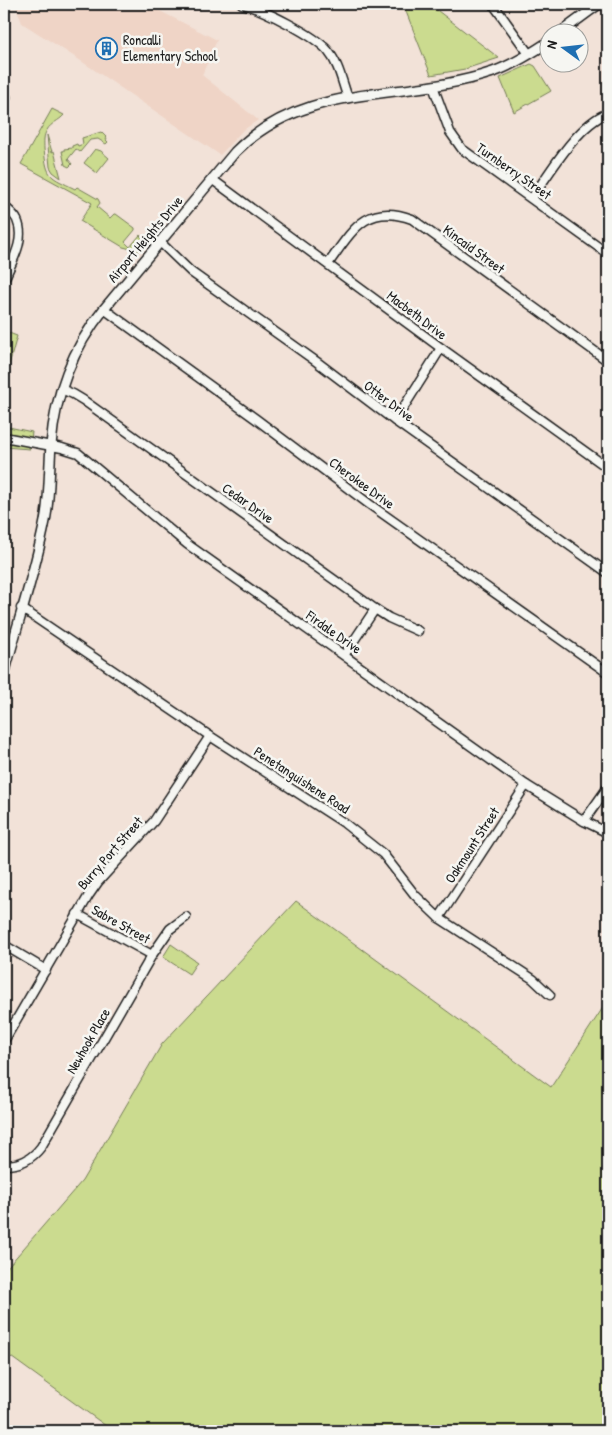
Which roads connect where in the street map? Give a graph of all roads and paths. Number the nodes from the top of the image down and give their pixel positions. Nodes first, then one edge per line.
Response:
1 (242, 4) edge
2 (493, 4) edge
3 (599, 4) edge
4 (575, 22) edge
5 (540, 47) edge
6 (529, 54) junction
7 (432, 86) junction
8 (348, 98) junction
9 (608, 113) edge
10 (213, 180) junction
11 (532, 198) junction
12 (4, 206) edge
13 (160, 242) junction
14 (608, 254) edge
15 (328, 264) junction
16 (4, 280) edge
17 (104, 309) junction
18 (441, 348) junction
19 (608, 361) edge
20 (61, 389) junction
21 (395, 421) junction
22 (4, 438) edge
23 (51, 447) junction
24 (608, 468) edge
25 (608, 573) edge
26 (21, 608) junction
27 (375, 609) junction
28 (418, 632) dead end
29 (344, 654) junction
30 (608, 673) edge
31 (4, 675) edge
32 (210, 736) junction
33 (526, 785) junction
34 (608, 786) edge
35 (584, 821) junction
36 (608, 833) edge
37 (77, 914) junction
38 (186, 917) dead end
39 (439, 918) junction
40 (4, 945) edge
41 (152, 955) junction
42 (46, 970) junction
43 (550, 995) dead end
44 (4, 1041) edge
45 (4, 1165) edge

1 - 8 street
2 - 6 street
3 - 4 street
5 - 6 street, Airport Heights Drive
6 - 7 street, Airport Heights Drive
7 - 8 street, Airport Heights Drive
7 - 11 street, Turnberry Street
8 - 10 street, Airport Heights Drive
9 - 11 street
10 - 13 street, Airport Heights Drive
10 - 15 street, Macbeth Drive
11 - 14 street, Turnberry Street
12 - 16 street
13 - 17 street, Airport Heights Drive
13 - 21 street, Otter Drive
15 - 18 street, Macbeth Drive
15 - 19 street, Kincaid Street
17 - 20 street, Airport Heights Drive
17 - 30 street, Cherokee Drive
18 - 21 street
18 - 24 street, Macbeth Drive
20 - 23 street, Airport Heights Drive
20 - 27 street, Cedar Drive
21 - 25 street, Otter Drive
22 - 23 street, Firdale Drive
23 - 26 street, Airport Heights Drive
23 - 29 street, Firdale Drive
26 - 31 street, Airport Heights Drive
26 - 32 street, Penetanguishene Road
27 - 28 street, Cedar Drive
27 - 29 street
29 - 33 street, Firdale Drive
32 - 37 street, Burry Port Street
32 - 39 street, Penetanguishene Road
33 - 35 street, Firdale Drive
33 - 39 street, Oakmount Street
34 - 35 street
35 - 36 street, Firdale Drive
37 - 41 street, Sabre Street
37 - 42 street, Burry Port Street
38 - 41 street, Newhook Place
39 - 43 street, Penetanguishene Road
40 - 42 street
41 - 45 street, Newhook Place
42 - 44 street, Burry Port Street

